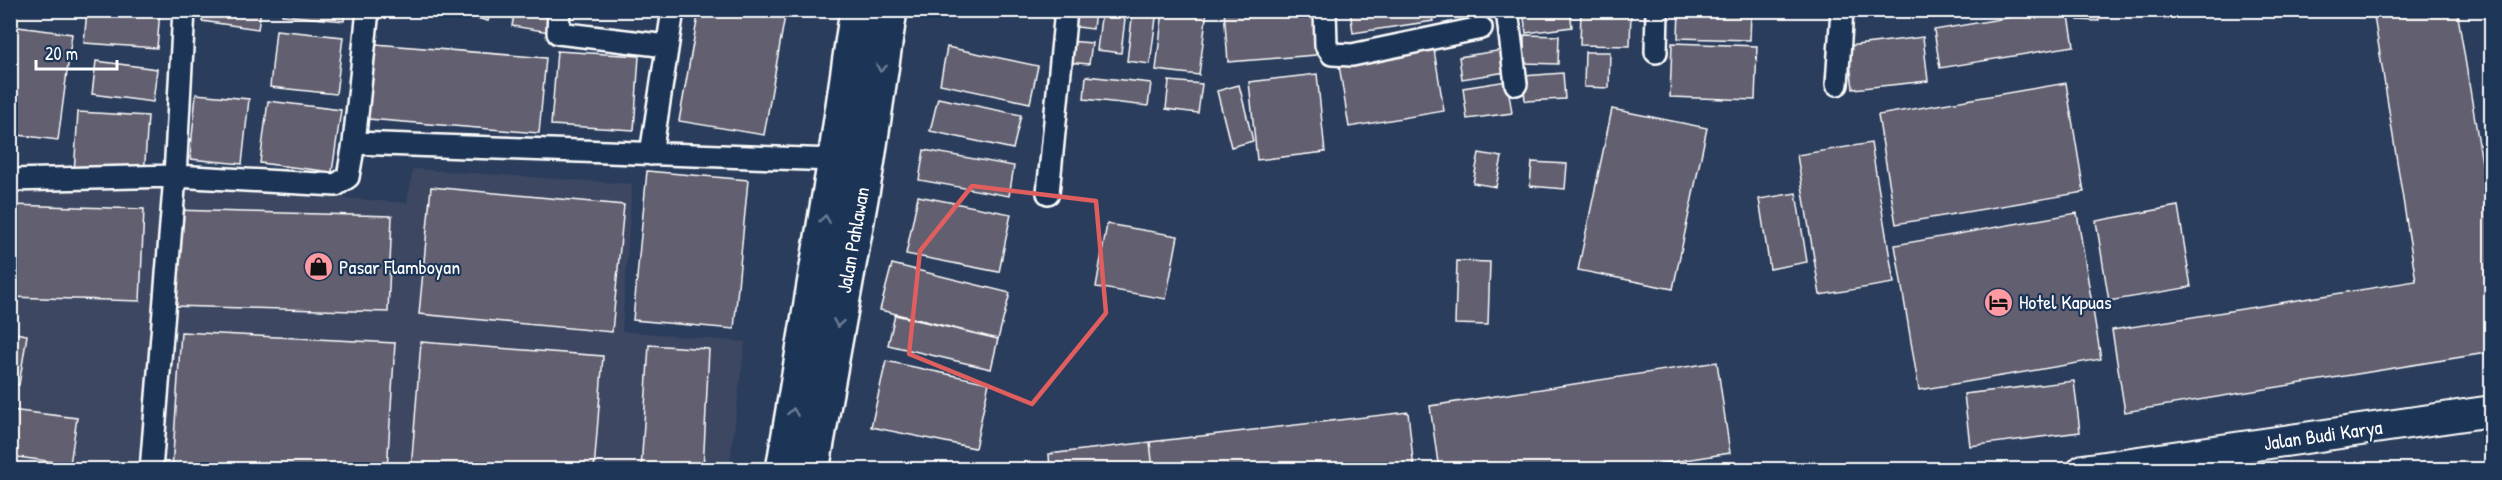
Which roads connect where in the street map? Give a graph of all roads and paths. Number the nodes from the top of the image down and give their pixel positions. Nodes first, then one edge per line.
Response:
1 (184, 10) edge
2 (368, 10) edge
3 (560, 10) edge
4 (673, 10) edge
5 (857, 10) edge
6 (890, 10) edge
7 (1066, 10) edge
8 (1325, 10) edge
9 (1507, 10) edge
10 (1657, 10) edge
11 (1842, 10) edge
12 (1481, 28) dead end
13 (668, 46) junction
14 (1656, 52) dead end
15 (1516, 84) dead end
16 (1837, 84) dead end
17 (354, 143) junction
18 (651, 154) junction
19 (835, 160) junction
20 (175, 176) junction
21 (10, 180) edge
22 (1048, 193) dead end
23 (2492, 411) edge
24 (152, 470) edge
25 (783, 470) edge
26 (812, 470) edge
27 (2083, 470) edge

1 - 20 street
2 - 17 street
3 - 13 street
4 - 13 street
5 - 19 highway, Jalan Pahlawan
6 -> 26 highway, Jalan Pahlawan
7 - 22 street
8 - 12 street
9 - 15 street
10 - 14 street
11 - 16 street
13 - 18 street
17 - 18 street
17 - 20 street
18 - 19 street
25 -> 19 highway, Jalan Pahlawan
20 - 21 street
20 - 24 street
23 - 27 street, Jalan Budi Karya

